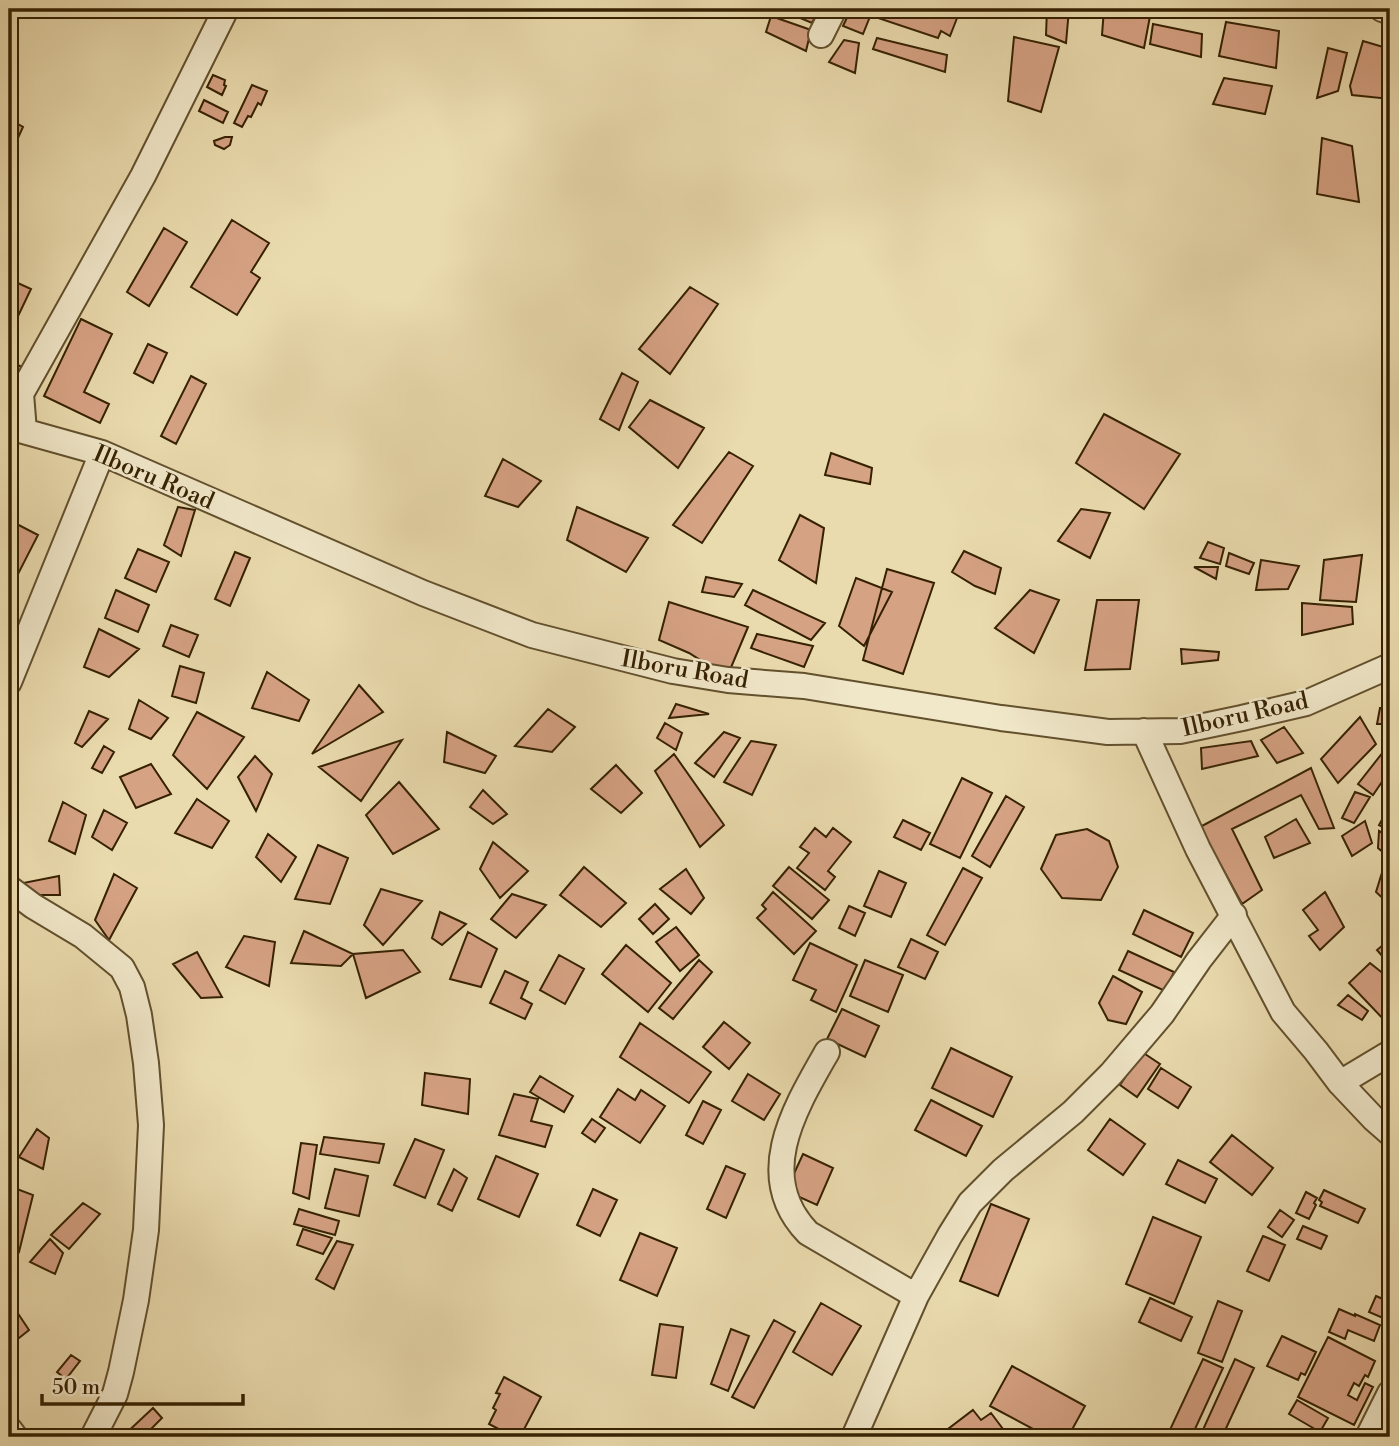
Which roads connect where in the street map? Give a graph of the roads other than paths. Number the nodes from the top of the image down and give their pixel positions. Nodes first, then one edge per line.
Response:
1 (226, 9) edge
2 (834, 9) edge
3 (1382, 9) edge
4 (1390, 12) edge
5 (821, 35) dead end
6 (17, 429) edge
7 (102, 453) junction
8 (1390, 666) edge
9 (9, 682) edge
10 (1144, 731) junction
11 (9, 888) edge
12 (1234, 915) junction
13 (827, 1052) dead end
14 (1390, 1053) edge
15 (1340, 1083) junction
16 (1390, 1133) edge
17 (916, 1296) junction
18 (1390, 1393) edge
19 (9, 1429) edge
20 (15, 1437) edge
21 (93, 1437) edge
22 (854, 1437) edge
23 (1368, 1437) edge

1 - 6 street
2 - 5 street
3 - 4 street
6 - 7 street, Ilboru Road
7 - 9 street
7 - 10 street, Ilboru Road
8 - 10 street, Ilboru Road
10 - 12 street
11 - 21 street
12 - 15 street
12 - 17 street
13 - 17 street
14 - 15 street
15 - 16 street
17 - 22 street
18 - 23 street
19 - 20 street

